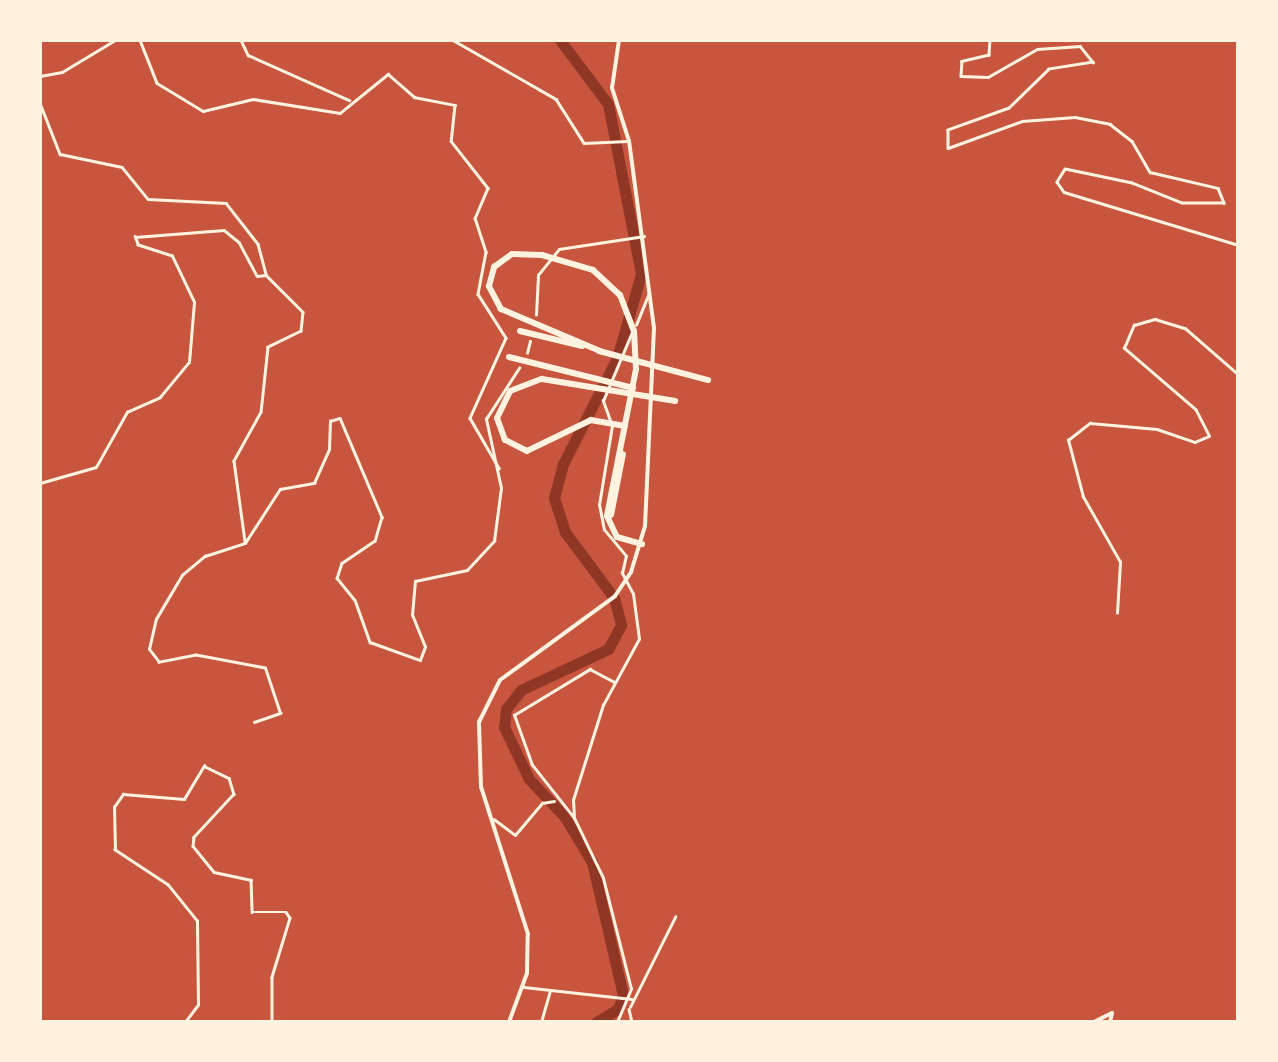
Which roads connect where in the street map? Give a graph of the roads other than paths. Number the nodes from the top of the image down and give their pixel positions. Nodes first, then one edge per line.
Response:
1 (115, 40) edge
2 (140, 40) edge
3 (241, 40) edge
4 (453, 40) edge
5 (620, 40) edge
6 (990, 40) edge
7 (40, 76) edge
8 (350, 100) junction
9 (40, 103) edge
10 (628, 141) junction
11 (643, 236) junction
12 (1238, 245) edge
13 (266, 275) junction
14 (650, 292) junction
15 (536, 316) dead end
16 (520, 331) dead end
17 (571, 340) junction
18 (530, 341) dead end
19 (527, 353) dead end
20 (509, 356) dead end
21 (519, 368) dead end
22 (1238, 374) edge
23 (708, 380) dead end
24 (662, 397) junction
25 (675, 400) dead end
26 (625, 427) junction
27 (500, 470) junction
28 (40, 482) edge
29 (246, 542) junction
30 (642, 544) junction
31 (627, 580) junction
32 (1117, 612) dead end
33 (615, 682) junction
34 (254, 722) dead end
35 (555, 802) junction
36 (574, 818) junction
37 (490, 819) junction
38 (676, 917) dead end
39 (524, 987) junction
40 (550, 990) junction
41 (630, 999) junction
42 (629, 1008) junction
43 (185, 1022) edge
44 (272, 1022) edge
45 (509, 1022) edge
46 (541, 1022) edge
47 (617, 1022) edge
48 (632, 1022) edge
49 (1094, 1022) edge
50 (1110, 1022) edge

1 - 7 street
2 - 8 street
3 - 8 street
4 - 10 street
5 - 10 main road
6 - 12 street
8 - 27 street
9 - 13 street
10 - 11 main road
11 - 14 main road
11 - 15 street
13 - 28 street
13 - 29 street
14 - 30 main road
14 - 31 street
16 - 17 highway
17 - 23 highway
17 - 26 highway
18 - 19 street
20 - 24 highway
21 - 27 street
22 - 32 street
24 - 25 highway
24 - 26 highway
26 - 30 highway
27 - 29 street
29 - 34 street
30 - 31 main road
31 - 33 street
31 - 37 main road
33 - 35 street
33 - 36 street
35 - 36 street
35 - 37 street
36 - 41 street
37 - 39 main road
38 - 42 street
39 - 40 street
39 - 45 main road
40 - 41 street
40 - 46 street
41 - 42 street
42 - 47 street
42 - 48 street
43 - 44 street
49 - 50 main road

